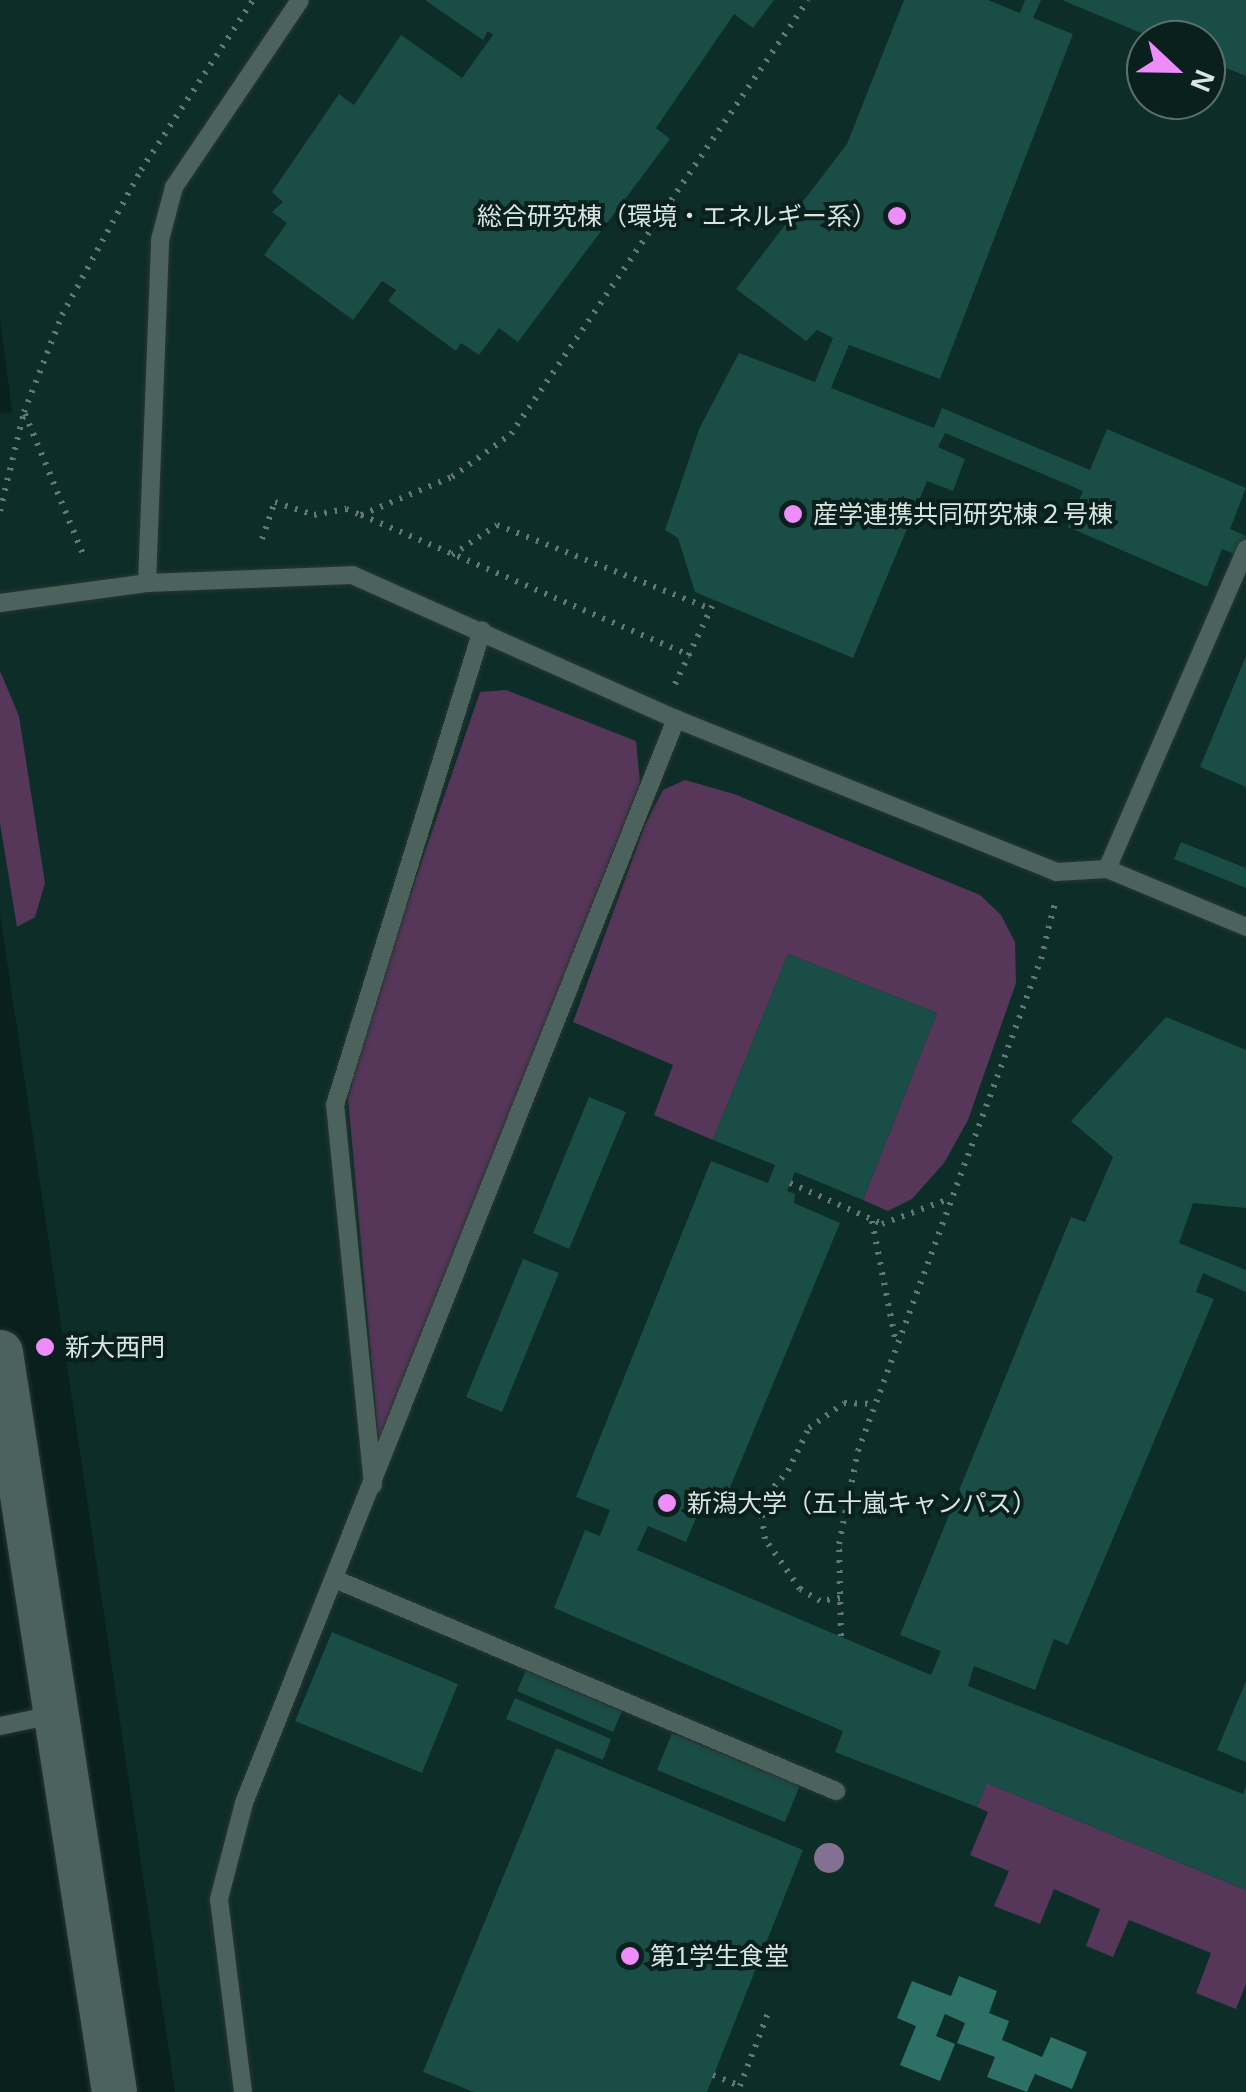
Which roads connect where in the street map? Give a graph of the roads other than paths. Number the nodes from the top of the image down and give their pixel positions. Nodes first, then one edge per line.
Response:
1 (300, 0) edge
2 (1246, 549) edge
3 (146, 583) junction
4 (0, 603) edge
5 (482, 630) junction
6 (669, 716) junction
7 (1107, 869) junction
8 (1246, 927) edge
9 (0, 1352) edge
10 (373, 1491) junction
11 (336, 1580) junction
12 (58, 1714) junction
13 (0, 1726) edge
14 (836, 1791) dead end
15 (114, 2092) edge
16 (242, 2092) edge

1 - 3 lane
2 - 7 lane
3 - 4 lane
3 - 5 lane
5 - 6 lane
5 - 10 lane
6 - 7 lane
6 - 10 lane
7 - 8 lane
9 - 12 street
10 - 11 lane
11 - 14 lane
11 - 16 lane
12 - 13 lane
12 - 15 street

